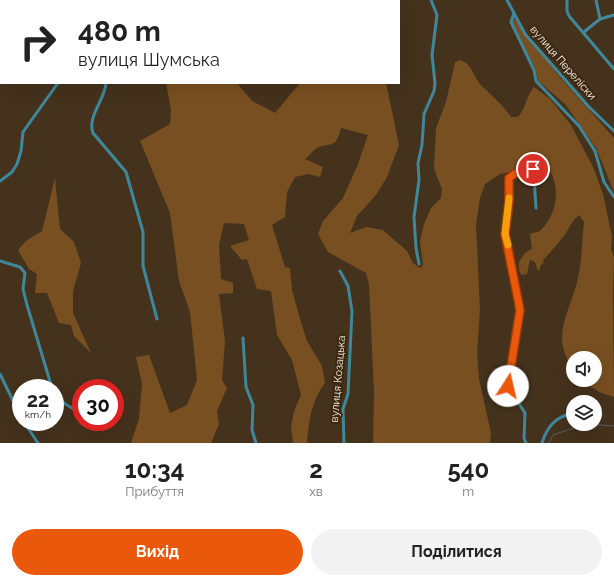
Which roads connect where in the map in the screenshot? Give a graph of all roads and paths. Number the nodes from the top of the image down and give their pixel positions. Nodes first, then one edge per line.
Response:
1 (431, 0) edge
2 (507, 0) edge
3 (567, 0) edge
4 (596, 0) edge
5 (514, 13) junction
6 (614, 15) edge
7 (600, 19) junction
8 (584, 32) junction
9 (614, 69) edge
10 (57, 84) edge
11 (106, 84) edge
12 (614, 131) edge
13 (533, 162) dead end
14 (533, 169) junction
15 (0, 182) edge
16 (614, 197) edge
17 (536, 208) dead end
18 (0, 261) edge
19 (419, 264) dead end
20 (340, 271) dead end
21 (157, 319) dead end
22 (243, 338) dead end
23 (0, 374) edge
24 (49, 379) edge
25 (12, 399) edge
26 (566, 416) edge
27 (30, 431) edge
28 (38, 443) edge
29 (256, 443) edge
30 (344, 443) edge
31 (526, 443) edge
32 (542, 443) edge

1 - 19 street
2 - 5 street, вулиця Переліски
3 - 8 street
4 - 7 street
5 - 12 street, вулиця Переліски
5 - 16 street
6 - 7 street
7 - 8 street
8 - 9 street
10 - 15 street
11 - 21 street
13 - 14 street
14 - 17 street
14 - 31 street
18 - 24 street
20 - 30 street, вулиця Козацька
22 - 29 street
23 - 25 street
26 - 32 street
27 - 28 street

